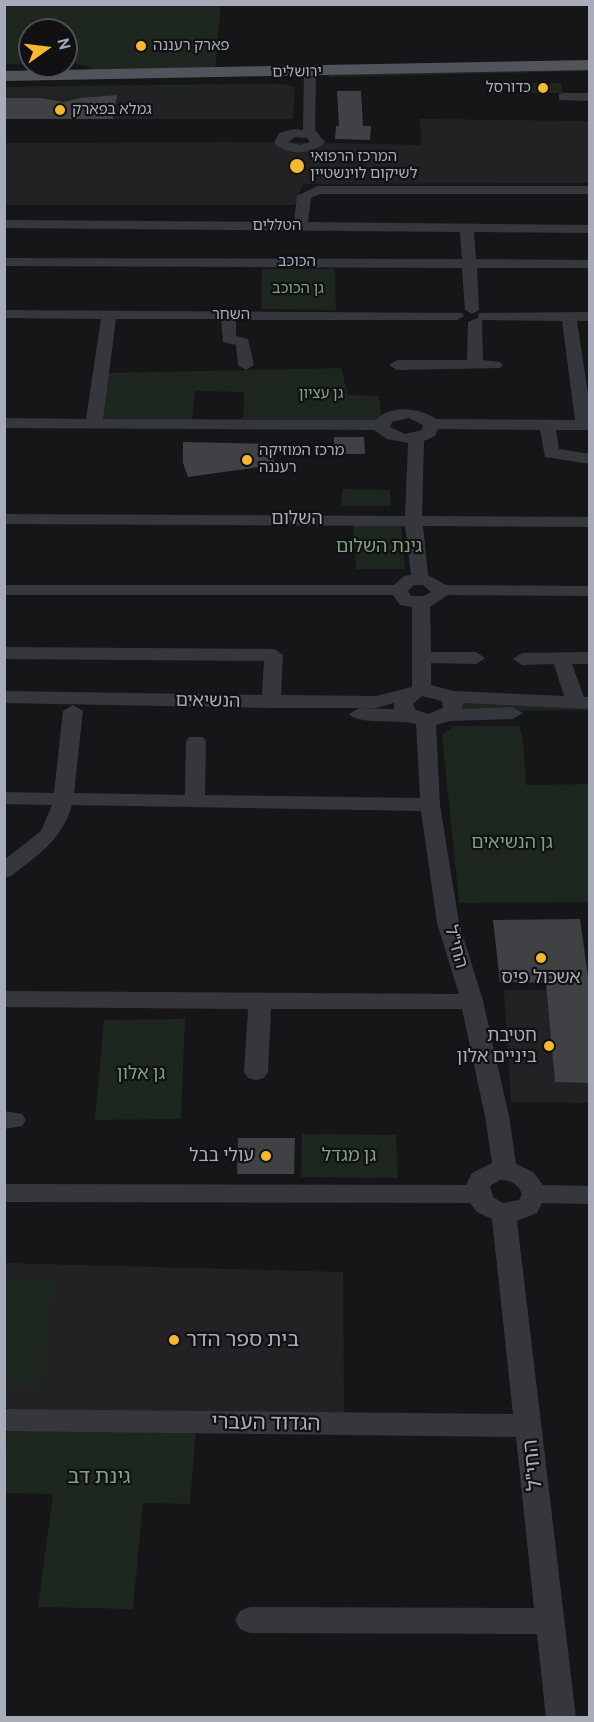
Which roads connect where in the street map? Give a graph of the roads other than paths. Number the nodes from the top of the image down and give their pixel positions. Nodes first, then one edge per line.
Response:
1 (590, 65) edge
2 (590, 74) edge
3 (4, 76) edge
4 (304, 76) junction
5 (4, 83) edge
6 (563, 97) dead end
7 (590, 97) edge
8 (590, 190) edge
9 (4, 224) edge
10 (301, 226) junction
11 (466, 228) junction
12 (590, 229) edge
13 (4, 262) edge
14 (469, 262) junction
15 (590, 264) edge
16 (4, 314) edge
17 (109, 315) junction
18 (229, 315) junction
19 (478, 316) junction
20 (569, 317) junction
21 (590, 317) edge
22 (475, 364) junction
23 (495, 364) dead end
24 (246, 365) dead end
25 (397, 365) dead end
26 (583, 366) edge
27 (94, 422) junction
28 (4, 423) edge
29 (432, 424) junction
30 (381, 425) junction
31 (547, 425) junction
32 (587, 425) edge
33 (416, 438) junction
34 (590, 459) edge
35 (4, 519) edge
36 (413, 519) junction
37 (590, 522) edge
38 (420, 579) junction
39 (4, 590) edge
40 (398, 590) junction
41 (440, 590) junction
42 (590, 591) edge
43 (421, 603) junction
44 (4, 653) edge
45 (422, 657) junction
46 (476, 658) dead end
47 (561, 658) junction
48 (590, 658) edge
49 (522, 659) dead end
50 (417, 692) junction
51 (4, 697) edge
52 (271, 702) junction
53 (585, 706) edge
54 (4, 711) edge
55 (73, 711) junction
56 (433, 712) junction
57 (196, 741) dead end
58 (4, 798) edge
59 (62, 800) junction
60 (195, 801) junction
61 (430, 805) junction
62 (4, 871) edge
63 (4, 999) edge
64 (260, 1001) junction
65 (472, 1001) junction
66 (256, 1072) dead end
67 (505, 1171) junction
68 (4, 1193) edge
69 (477, 1194) junction
70 (534, 1194) junction
71 (590, 1195) edge
72 (504, 1213) junction
73 (4, 1420) edge
74 (528, 1426) junction
75 (250, 1620) dead end
76 (550, 1621) junction
77 (561, 1718) edge

1 - 4 main road, ירושלים
2 - 4 main road, ירושלים
3 - 4 main road, ירושלים
4 - 4 street
4 - 5 main road, ירושלים
6 - 7 street
8 - 10 street
9 - 10 street, הטללים
10 - 11 street, הטללים
11 - 12 street, הטללים
11 - 14 street
13 - 14 street, הכוכב
14 - 15 street, הכוכב
14 - 19 street
16 - 17 street, השחר
17 - 18 street, השחר
17 - 27 street
18 - 19 street, השחר
18 - 24 street
19 - 20 street
19 - 22 street
20 - 21 street
20 - 26 street
22 - 23 street
22 - 25 street
26 - 32 street
27 - 28 street
27 - 30 street
29 - 30 street
29 - 31 street
29 - 33 street
30 - 33 street
31 - 32 street
31 - 34 street
33 - 36 street
35 - 36 street, השלום
36 - 37 street, השלום
36 - 38 street
38 - 40 street
38 - 41 street
39 - 40 street
40 - 43 street
41 - 42 street
41 - 43 street
43 - 45 street
44 - 52 street
45 - 46 street
45 - 50 street
47 - 48 street
47 - 49 street
47 - 53 street
50 - 52 street, הנשיאים
50 - 56 street
50 - 56 street, החי"ל
51 - 52 street, הנשיאים
53 - 56 street, הנשיאים
54 - 55 street, הנשיאים
55 - 56 street, הנשיאים
55 - 59 street
56 - 61 street, החי"ל
57 - 60 street
58 - 59 street
59 - 60 street
59 - 62 street
60 - 61 street
61 - 65 street, החי"ל
63 - 64 street
64 - 65 street
64 - 66 street
65 - 67 street, החי"ל
67 - 69 street
67 - 70 street
68 - 69 street
69 - 72 street
70 - 71 street
70 - 72 street
72 - 74 street, החי"ל
73 - 74 street, הגדוד העברי
74 - 76 street, החי"ל
75 - 76 street
76 - 77 street, החי"ל

